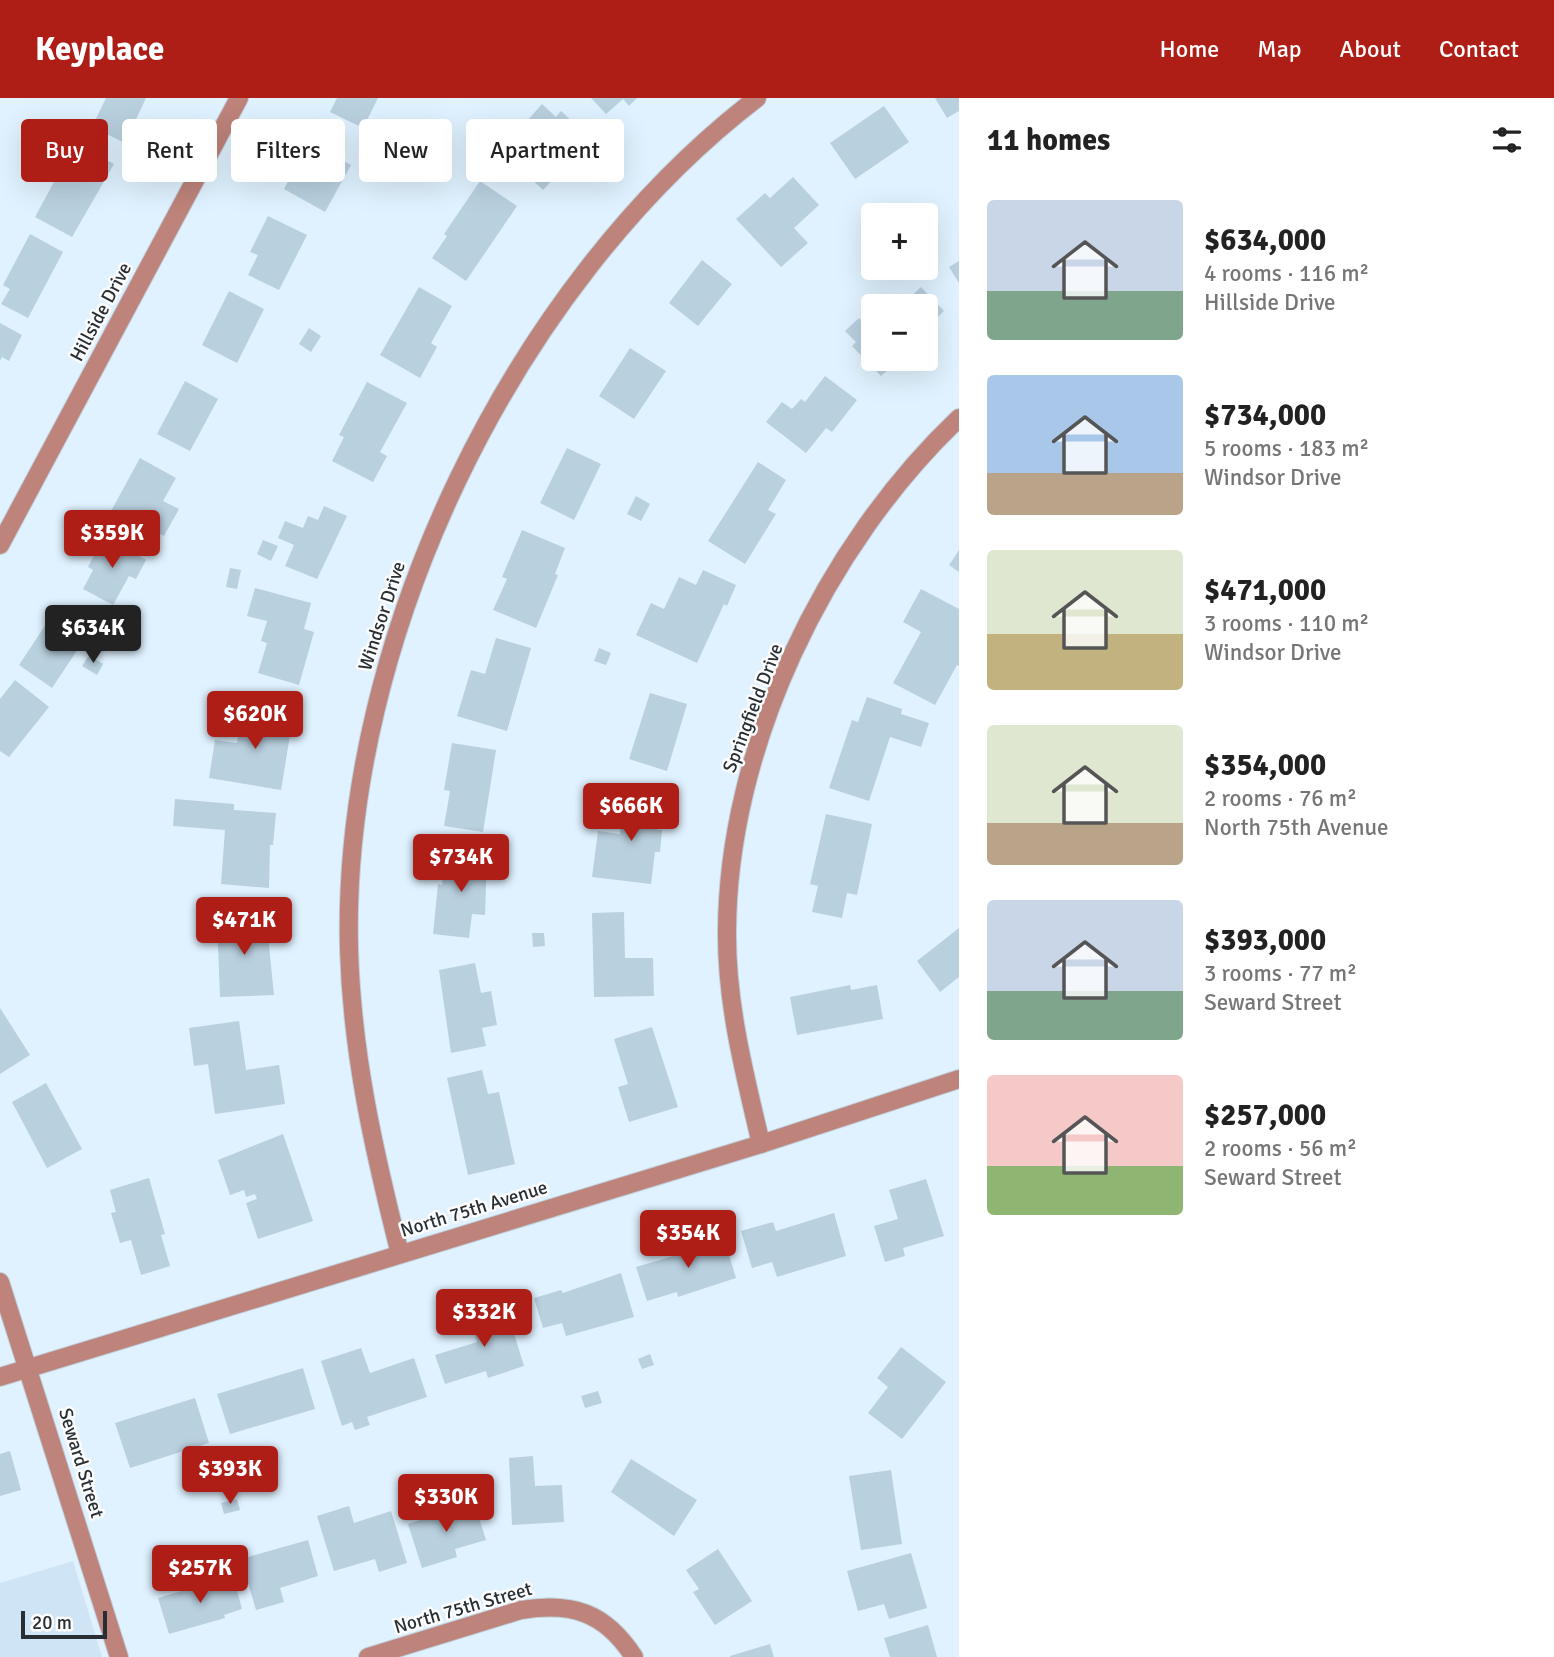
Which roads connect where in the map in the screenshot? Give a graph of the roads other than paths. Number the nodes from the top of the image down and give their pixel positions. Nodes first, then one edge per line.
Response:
1 (239, 98) edge
2 (757, 98) edge
3 (959, 418) edge
4 (0, 545) edge
5 (959, 1079) edge
6 (761, 1144) junction
7 (400, 1254) junction
8 (0, 1282) edge
9 (29, 1368) junction
10 (0, 1377) edge
11 (119, 1657) edge
12 (368, 1657) edge
13 (634, 1657) edge

1 - 4 street, Hillside Drive
2 - 7 street, Windsor Drive
3 - 6 street, Springfield Drive
5 - 6 street, North 75th Avenue
6 - 7 street, North 75th Avenue
7 - 9 street, North 75th Avenue
8 - 9 street, Seward Street
9 - 10 street, North 75th Avenue
9 - 11 street, Seward Street
12 - 13 street, North 75th Street

